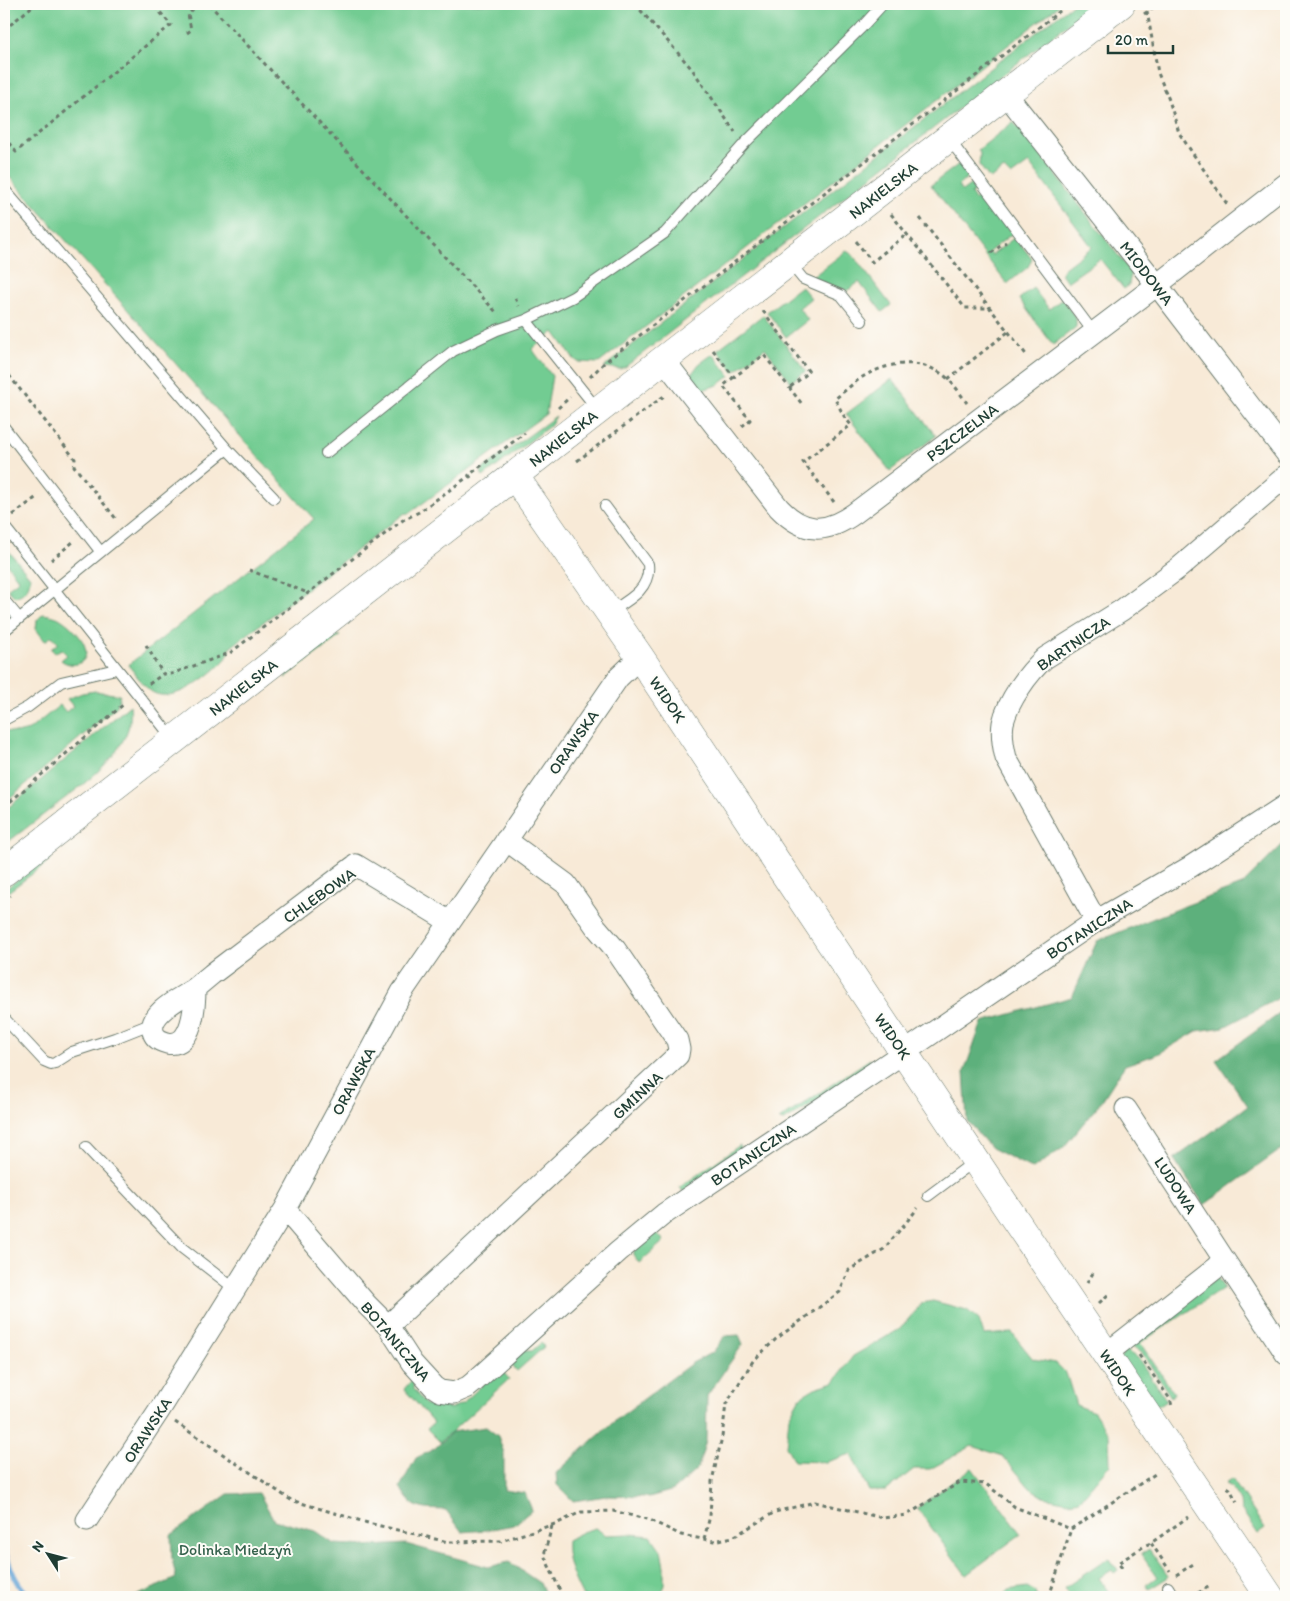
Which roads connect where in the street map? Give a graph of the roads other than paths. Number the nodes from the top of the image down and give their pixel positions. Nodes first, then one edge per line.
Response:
1 (883, 4) edge
2 (1121, 4) edge
3 (1006, 94) junction
4 (949, 138) junction
5 (1286, 184) edge
6 (4, 189) edge
7 (790, 263) junction
8 (1157, 285) junction
9 (526, 320) junction
10 (862, 321) dead end
11 (1094, 332) junction
12 (664, 360) junction
13 (598, 411) junction
14 (4, 427) edge
15 (227, 449) junction
16 (1286, 453) edge
17 (326, 454) dead end
18 (514, 475) junction
19 (1286, 476) edge
20 (274, 498) dead end
21 (605, 506) dead end
22 (4, 526) edge
23 (100, 551) junction
24 (54, 590) junction
25 (4, 600) edge
26 (609, 612) junction
27 (19, 618) junction
28 (4, 631) edge
29 (640, 657) junction
30 (116, 669) junction
31 (4, 720) edge
32 (174, 740) junction
33 (1286, 805) edge
34 (506, 840) junction
35 (4, 872) edge
36 (1096, 921) junction
37 (450, 922) junction
38 (195, 988) junction
39 (4, 1018) edge
40 (153, 1023) junction
41 (905, 1052) junction
42 (1126, 1110) dead end
43 (86, 1147) dead end
44 (976, 1160) junction
45 (928, 1196) road end
46 (285, 1209) junction
47 (1225, 1261) junction
48 (235, 1289) junction
49 (388, 1326) junction
50 (1106, 1354) junction
51 (1286, 1354) edge
52 (87, 1520) dead end
53 (1168, 1587) dead end
54 (1174, 1597) edge
55 (1270, 1597) edge

1 - 9 lane
2 - 3 main road, NAKIELSKA
3 - 4 main road, NAKIELSKA
3 - 8 street, MIODOWA
4 - 7 main road, NAKIELSKA
4 - 11 lane
5 - 8 street, PSZCZELNA
6 - 15 lane
7 - 10 lane
7 - 12 main road, NAKIELSKA
8 - 11 street, PSZCZELNA
8 - 16 street, MIODOWA
9 - 13 lane
9 - 17 lane
11 - 12 street, PSZCZELNA
12 - 13 main road, NAKIELSKA
13 - 18 main road, NAKIELSKA
14 - 23 lane
15 - 20 lane
15 - 23 lane
18 - 26 main road, WIDOK
18 - 32 main road, NAKIELSKA
19 - 36 street, BARTNICZA
21 - 26 lane
22 - 24 lane
23 - 24 lane
24 - 27 lane
24 - 30 lane
25 - 27 lane
26 - 29 main road, WIDOK
27 - 28 lane
29 - 34 street, ORAWSKA
29 - 41 main road, WIDOK
30 - 31 lane
30 - 32 lane
32 - 35 main road, NAKIELSKA
33 - 36 street, BOTANICZNA
34 - 37 street, ORAWSKA
34 - 49 street, GMINNA
36 - 41 street, BOTANICZNA
37 - 38 street, CHLEBOWA
37 - 46 street, ORAWSKA
38 - 40 street, CHLEBOWA
38 - 40 street
39 - 40 lane
41 - 44 main road, WIDOK
41 - 49 street, BOTANICZNA
42 - 47 street, LUDOWA
43 - 48 lane
44 - 45 lane
44 - 50 main road, WIDOK
46 - 48 street, ORAWSKA
46 - 49 street, BOTANICZNA
47 - 50 street
47 - 51 street, LUDOWA
48 - 52 street, ORAWSKA
50 - 55 main road, WIDOK
53 - 54 lane

